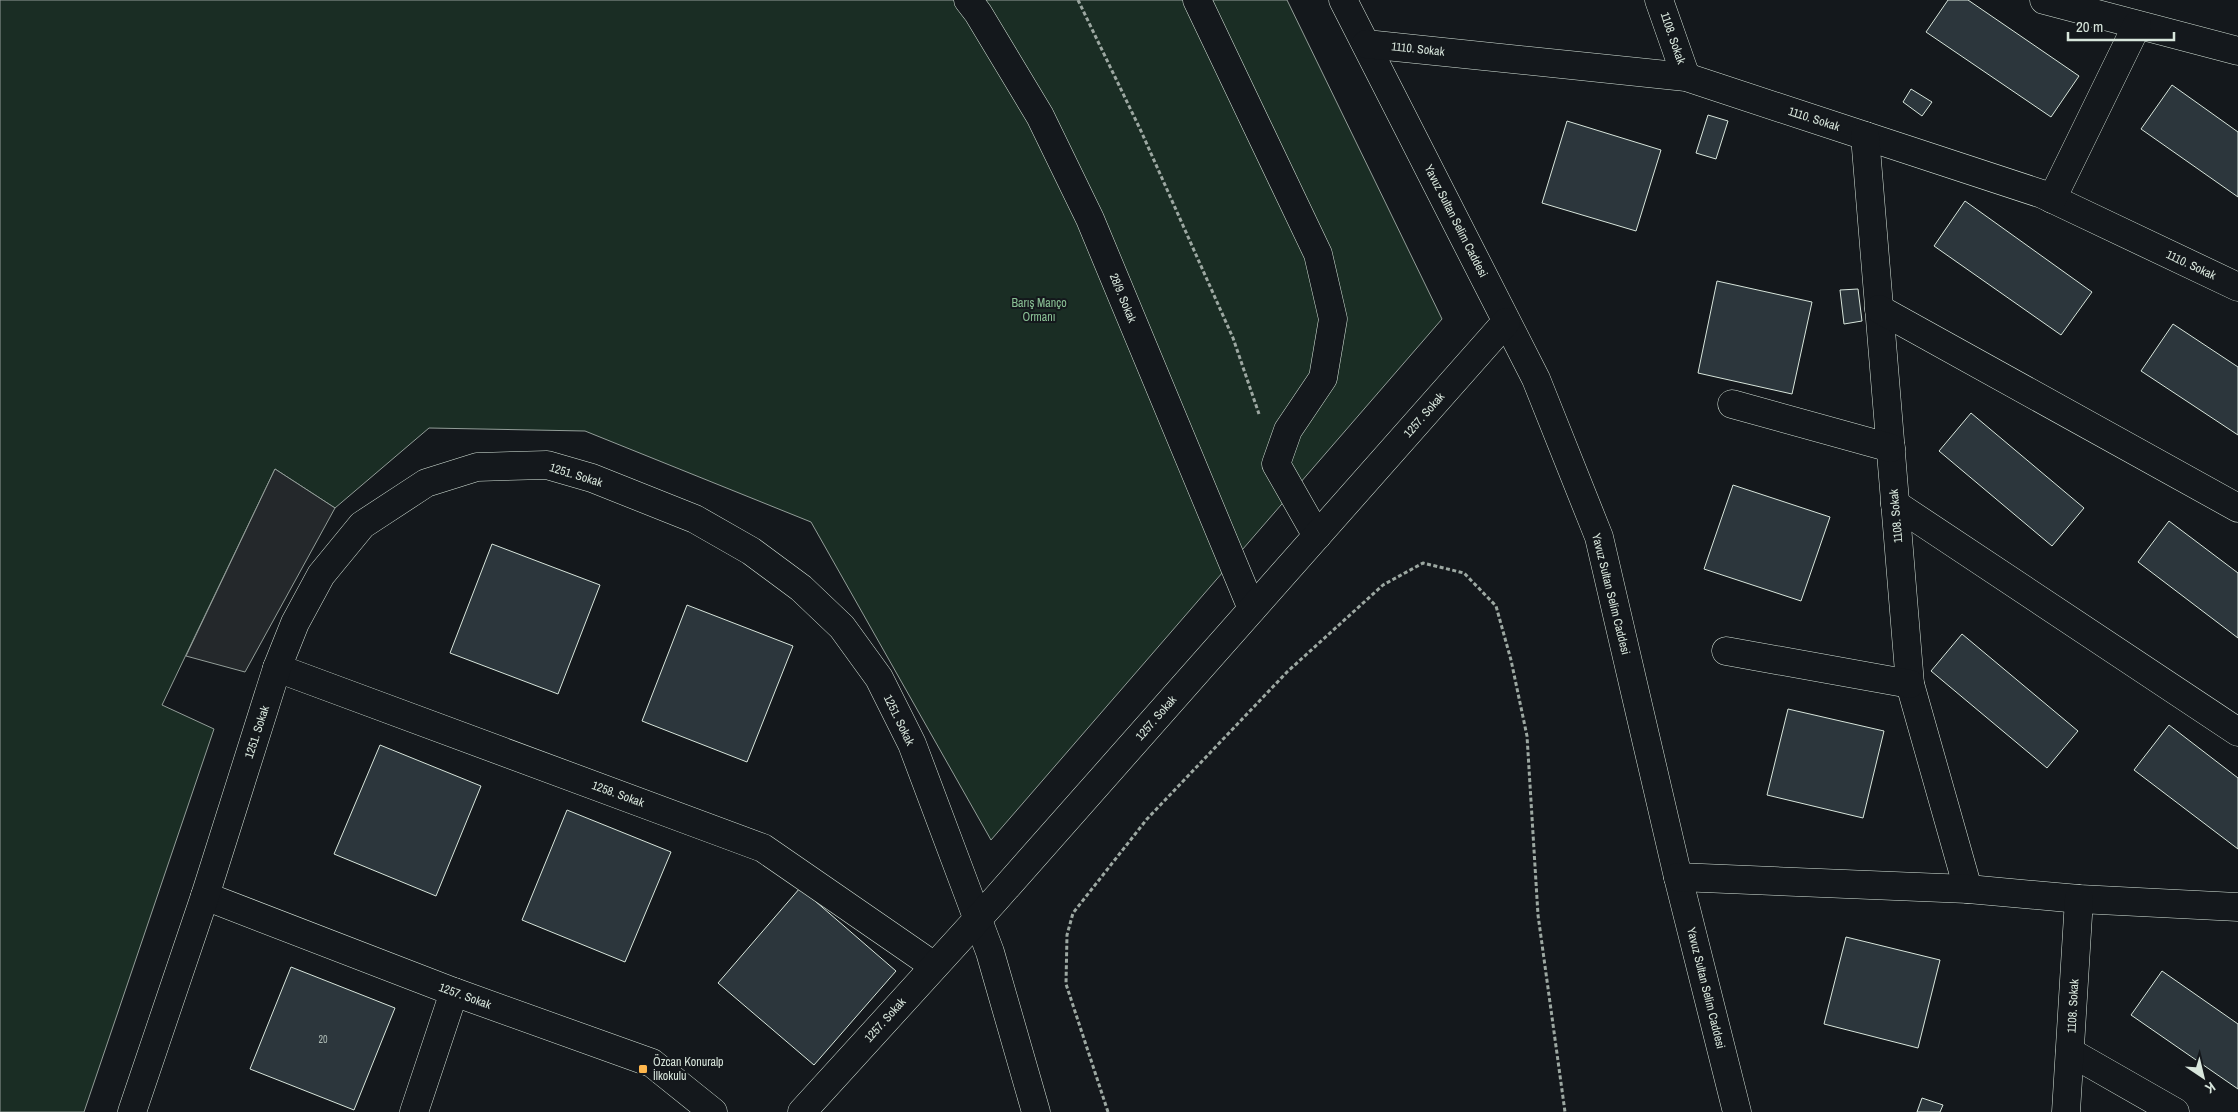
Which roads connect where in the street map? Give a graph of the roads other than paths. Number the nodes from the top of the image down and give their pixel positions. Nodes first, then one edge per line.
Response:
1 (968, 0) edge
2 (1196, 0) edge
3 (1343, 0) edge
4 (1659, 0) edge
5 (2044, 0) edge
6 (2137, 24) junction
7 (1366, 44) junction
8 (2238, 51) edge
9 (1686, 77) junction
10 (1865, 136) junction
11 (2052, 199) junction
12 (2238, 287) edge
13 (1879, 309) junction
14 (1506, 322) junction
15 (1732, 404) dead end
16 (1890, 448) junction
17 (1895, 504) junction
18 (2238, 508) edge
19 (1317, 536) junction
20 (1252, 609) junction
21 (1726, 651) dead end
22 (278, 668) junction
23 (1910, 684) junction
24 (2238, 732) edge
25 (1678, 877) junction
26 (1968, 890) junction
27 (205, 896) junction
28 (2079, 899) junction
29 (2238, 907) edge
30 (978, 919) junction
31 (934, 966) junction
32 (454, 992) junction
33 (2070, 1052) junction
34 (132, 1112) edge
35 (414, 1112) edge
36 (713, 1112) edge
37 (802, 1112) edge
38 (1036, 1112) edge
39 (1738, 1112) edge
40 (2066, 1112) edge
41 (2175, 1112) edge

1 - 20 street, 28/9. Sokak
2 - 19 street
3 - 7 street, Yavuz Sultan Selim Caddesi
4 - 9 street, 1108. Sokak
5 - 6 street
6 - 8 street
6 - 11 street
7 - 9 street, 1110. Sokak
7 - 14 street, Yavuz Sultan Selim Caddesi
9 - 10 street, 1110. Sokak
10 - 11 street, 1110. Sokak
10 - 13 street, 1108. Sokak
11 - 12 street, 1110. Sokak
13 - 16 street, 1108. Sokak
13 - 18 street
14 - 19 street, 1257. Sokak
14 - 25 street, Yavuz Sultan Selim Caddesi
15 - 16 street
16 - 17 street, 1108. Sokak
17 - 23 street, 1108. Sokak
17 - 24 street
19 - 20 street, 1257. Sokak
20 - 30 street, 1257. Sokak
21 - 23 street
22 - 27 street, 1251. Sokak
22 - 30 street, 1251. Sokak
22 - 31 street, 1258. Sokak
23 - 26 street, 1108. Sokak
25 - 26 street
25 - 39 street, Yavuz Sultan Selim Caddesi
26 - 28 street
27 - 32 street, 1257. Sokak
27 - 34 street, 1251. Sokak
28 - 29 street
28 - 33 street, 1108. Sokak
30 - 31 street, 1257. Sokak
30 - 38 street, 1251. Sokak
31 - 37 street, 1257. Sokak
32 - 35 street
32 - 36 street, 1257. Sokak
33 - 40 street, 1108. Sokak
33 - 41 street

